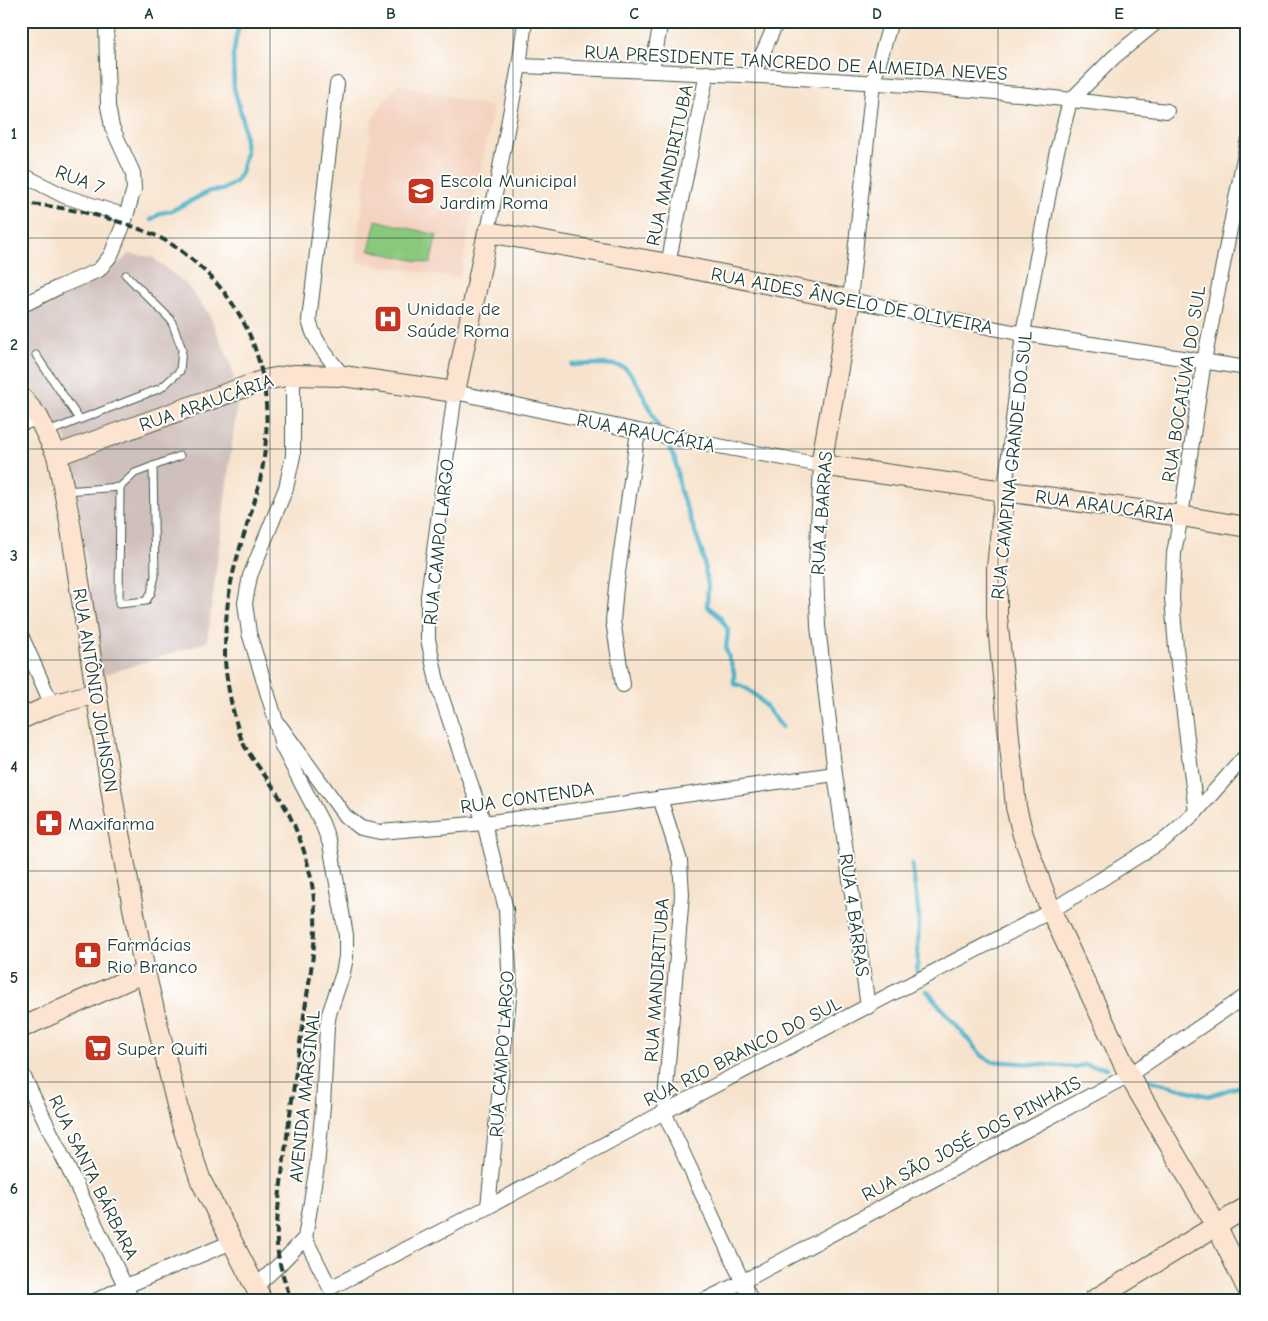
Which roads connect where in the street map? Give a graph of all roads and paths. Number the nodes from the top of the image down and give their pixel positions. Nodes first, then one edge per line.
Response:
1 (106, 21) edge
2 (525, 21) edge
3 (661, 21) edge
4 (777, 21) edge
5 (890, 21) edge
6 (1158, 21) edge
7 (519, 66) junction
8 (652, 71) junction
9 (708, 73) junction
10 (753, 75) junction
11 (873, 83) junction
12 (337, 84) dead end
13 (1070, 101) junction
14 (1167, 111) dead end
15 (1247, 143) edge
16 (21, 174) edge
17 (1241, 198) edge
18 (126, 216) junction
19 (488, 232) junction
20 (668, 264) junction
21 (126, 275) dead end
22 (850, 300) junction
23 (21, 306) edge
24 (1023, 333) junction
25 (36, 355) dead end
26 (1204, 361) junction
27 (1247, 368) edge
28 (293, 375) junction
29 (343, 376) junction
30 (455, 392) junction
31 (21, 397) edge
32 (79, 418) junction
33 (35, 425) edge
34 (638, 431) junction
35 (57, 455) junction
36 (180, 456) dead end
37 (822, 465) junction
38 (153, 466) junction
39 (120, 487) junction
40 (1005, 490) junction
41 (64, 491) junction
42 (1181, 516) junction
43 (1247, 527) edge
44 (21, 634) edge
45 (623, 685) dead end
46 (96, 693) junction
47 (52, 705) junction
48 (21, 719) edge
49 (276, 721) junction
50 (1247, 754) edge
51 (835, 774) junction
52 (660, 798) junction
53 (1196, 812) junction
54 (484, 823) junction
55 (1051, 911) junction
56 (145, 972) junction
57 (1247, 995) edge
58 (868, 1007) junction
59 (21, 1028) edge
60 (21, 1071) edge
61 (1130, 1075) junction
62 (664, 1112) junction
63 (488, 1207) junction
64 (1247, 1207) edge
65 (1216, 1225) junction
66 (306, 1238) junction
67 (232, 1242) junction
68 (742, 1282) junction
69 (126, 1286) junction
70 (1247, 1288) edge
71 (258, 1293) edge
72 (98, 1300) edge
73 (132, 1300) edge
74 (705, 1300) edge
75 (751, 1300) edge
76 (1094, 1300) edge

1 - 18 street
2 - 7 street, RUA CAMPO LARGO
3 - 8 street
4 - 10 street
5 - 11 street, RUA 4 BARRAS
6 - 13 street
7 - 8 street, RUA PRESIDENTE TANCREDO DE ALMEIDA NEVES
7 - 19 street, RUA CAMPO LARGO
8 - 9 street, RUA PRESIDENTE TANCREDO DE ALMEIDA NEVES
9 - 10 street, RUA PRESIDENTE TANCREDO DE ALMEIDA NEVES
9 - 20 street, RUA MANDIRITUBA
10 - 11 street, RUA PRESIDENTE TANCREDO DE ALMEIDA NEVES
11 - 13 street, RUA PRESIDENTE TANCREDO DE ALMEIDA NEVES
11 - 22 street, RUA 4 BARRAS
12 - 29 street
13 - 14 street, RUA PRESIDENTE TANCREDO DE ALMEIDA NEVES
13 - 24 street, RUA CAMPINA GRANDE DO SUL
15 - 17 street, RUA BOCAIÚVA DO SUL
16 - 18 street, RUA 7
17 - 26 street, RUA BOCAIÚVA DO SUL
18 - 23 street
19 - 20 street, RUA AIDES ÂNGELO DE OLIVEIRA
19 - 30 street, RUA CAMPO LARGO
20 - 22 street, RUA AIDES ÂNGELO DE OLIVEIRA
21 - 32 lane
22 - 24 street, RUA AIDES ÂNGELO DE OLIVEIRA
22 - 37 street, RUA 4 BARRAS
24 - 26 street, RUA AIDES ÂNGELO DE OLIVEIRA
24 - 40 street, RUA CAMPINA GRANDE DO SUL
25 - 32 lane
26 - 27 street, RUA AIDES ÂNGELO DE OLIVEIRA
26 - 42 street, RUA BOCAIÚVA DO SUL
28 - 29 street, RUA ARAUCÁRIA
28 - 35 street, RUA ARAUCÁRIA
28 - 49 street, AVENIDA MARGINAL
29 - 30 street, RUA ARAUCÁRIA
30 - 34 street, RUA ARAUCÁRIA
30 - 54 street, RUA CAMPO LARGO
31 - 33 street, RUA ANTÔNIO JOHNSON
32 - 33 lane
33 - 35 street, RUA ANTÔNIO JOHNSON
34 - 37 street, RUA ARAUCÁRIA
34 - 45 street
35 - 41 street, RUA ANTÔNIO JOHNSON
36 - 38 lane
37 - 40 street, RUA ARAUCÁRIA
37 - 51 street, RUA 4 BARRAS
38 - 39 lane
38 - 39 lane
39 - 41 lane
40 - 42 street, RUA ARAUCÁRIA
40 - 55 street, RUA CAMPINA GRANDE DO SUL
41 - 46 street, RUA ANTÔNIO JOHNSON
42 - 43 street, RUA ARAUCÁRIA
42 - 53 street, RUA BOCAIÚVA DO SUL
44 - 47 street
46 - 47 street
46 - 56 street, RUA ANTÔNIO JOHNSON
47 - 48 street
49 - 54 street, RUA CONTENDA
49 - 66 street, AVENIDA MARGINAL
50 - 53 street, RUA RIO BRANCO DO SUL
51 - 52 street, RUA CONTENDA
51 - 58 street, RUA 4 BARRAS
52 - 54 street, RUA CONTENDA
52 - 62 street, RUA MANDIRITUBA
53 - 55 street, RUA RIO BRANCO DO SUL
54 - 63 street, RUA CAMPO LARGO
55 - 58 street, RUA RIO BRANCO DO SUL
55 - 61 street, RUA CAMPINA GRANDE DO SUL
56 - 59 street
56 - 67 street, RUA ANTÔNIO JOHNSON
57 - 61 street, RUA SÃO JOSÉ DOS PINHAIS
58 - 62 street, RUA RIO BRANCO DO SUL
60 - 69 street, RUA SANTA BÁRBARA
61 - 65 street, RUA CAMPINA GRANDE DO SUL
61 - 68 street, RUA SÃO JOSÉ DOS PINHAIS
62 - 63 street, RUA RIO BRANCO DO SUL
62 - 68 street, RUA MANDIRITUBA
63 - 66 street, RUA RIO BRANCO DO SUL
64 - 65 street
65 - 70 street, RUA CAMPINA GRANDE DO SUL
65 - 76 street
66 - 71 street
67 - 69 street
67 - 71 street, RUA ANTÔNIO JOHNSON
68 - 74 street, RUA SÃO JOSÉ DOS PINHAIS
68 - 75 street, RUA MANDIRITUBA
69 - 72 street
69 - 73 street, RUA SANTA BÁRBARA

